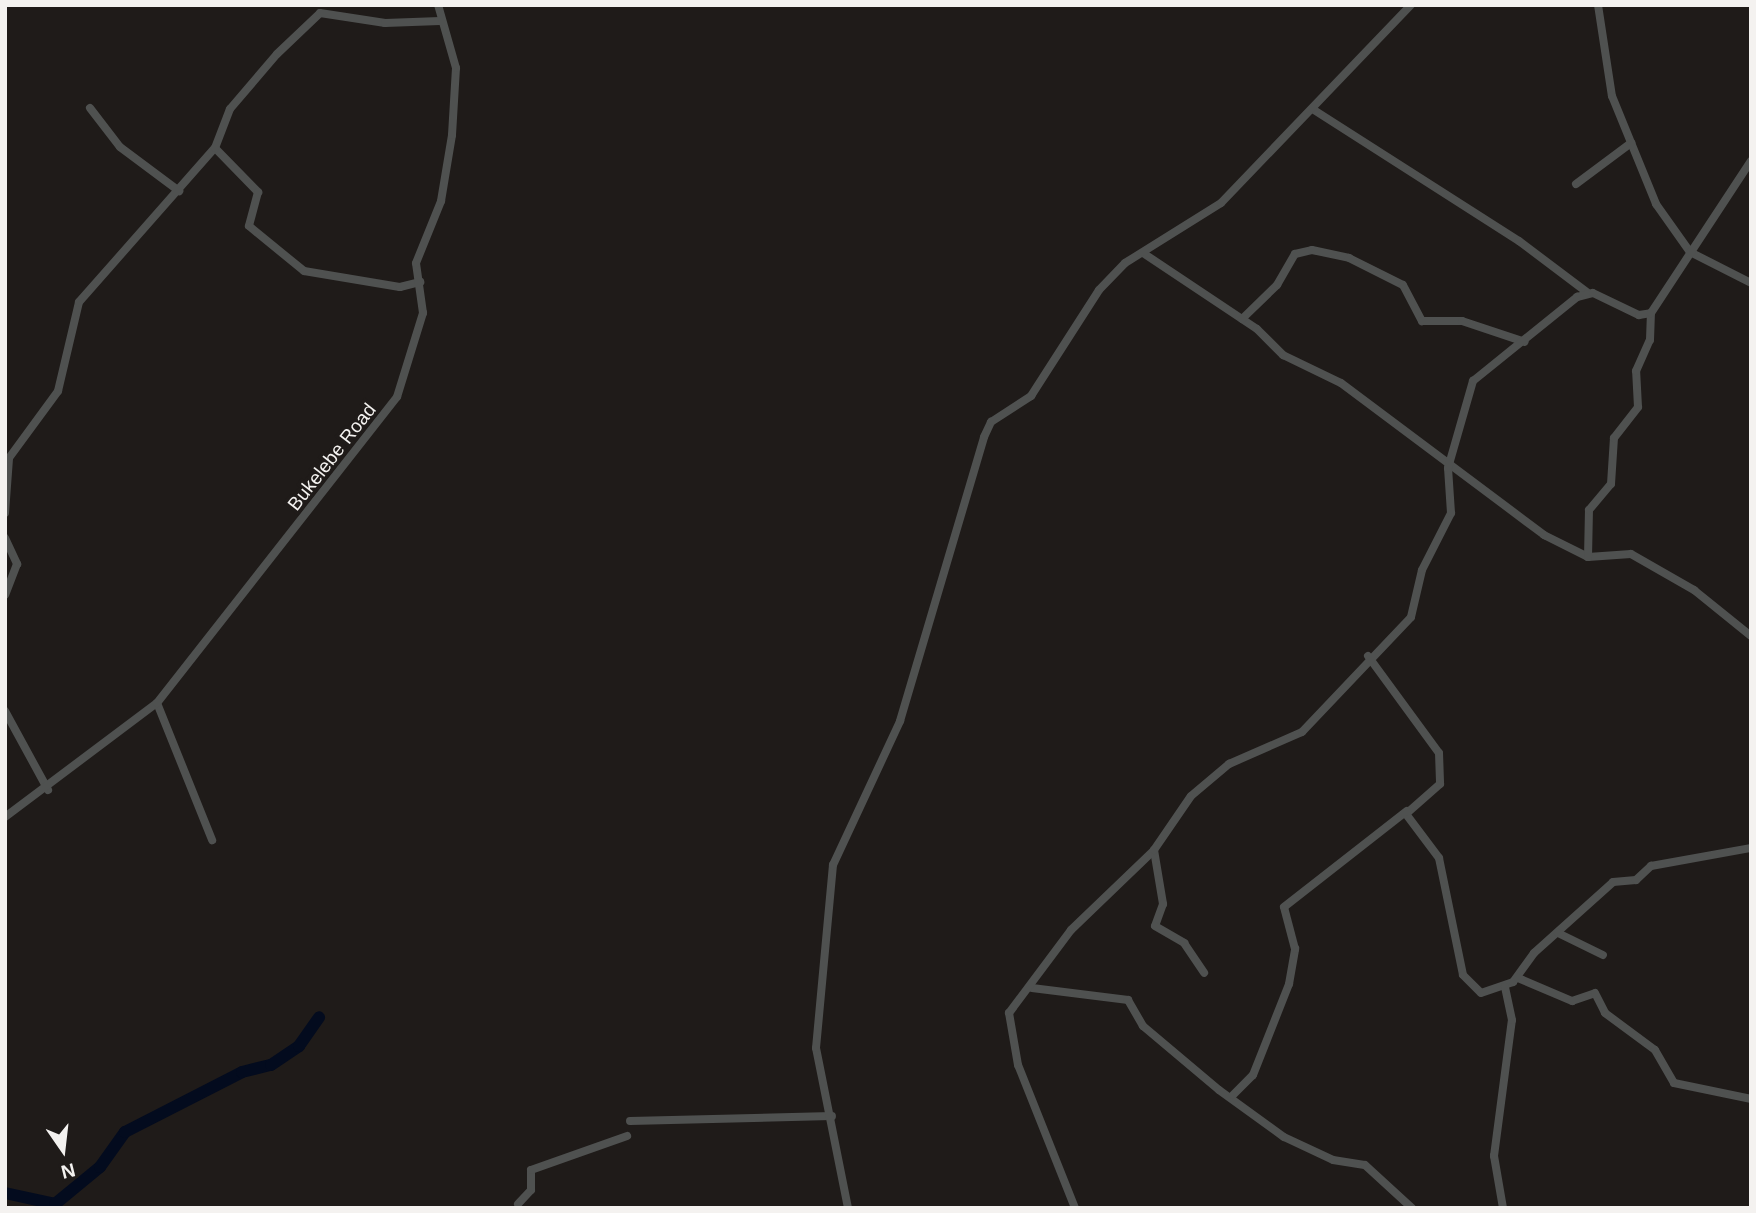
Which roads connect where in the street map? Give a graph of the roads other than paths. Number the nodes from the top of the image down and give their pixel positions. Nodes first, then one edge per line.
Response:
1 (438, 5) edge
2 (1411, 5) edge
3 (1598, 5) edge
4 (315, 10) edge
5 (440, 21) junction
6 (90, 108) dead end
7 (1314, 110) junction
8 (1631, 143) junction
9 (215, 148) junction
10 (1751, 161) edge
11 (1576, 184) dead end
12 (179, 191) junction
13 (1690, 252) junction
14 (1143, 253) junction
15 (420, 282) junction
16 (1751, 283) edge
17 (1588, 293) junction
18 (1651, 313) junction
19 (1242, 319) junction
20 (1525, 342) junction
21 (1448, 468) junction
22 (5, 513) edge
23 (5, 537) edge
24 (1588, 557) junction
25 (5, 595) edge
26 (1751, 636) edge
27 (1368, 656) junction
28 (157, 703) junction
29 (5, 711) edge
30 (48, 790) junction
31 (1406, 811) junction
32 (5, 817) edge
33 (212, 840) dead end
34 (1751, 848) edge
35 (1154, 850) junction
36 (1558, 933) junction
37 (1603, 955) dead end
38 (1205, 973) dead end
39 (1518, 978) junction
40 (1505, 987) junction
41 (1031, 988) junction
42 (1233, 1095) junction
43 (1751, 1099) edge
44 (832, 1116) junction
45 (630, 1121) dead end
46 (627, 1136) dead end
47 (518, 1204) dead end
48 (848, 1208) edge
49 (1075, 1208) edge
50 (1412, 1208) edge
51 (1503, 1208) edge

1 - 5 street, Bukelebe Road
2 - 7 street
3 - 8 street
4 - 5 street
4 - 9 street
5 - 15 street, Bukelebe Road
6 - 12 street
7 - 14 street
7 - 17 street
8 - 11 street
8 - 13 street
9 - 12 street
9 - 15 street
10 - 13 street
12 - 22 street
13 - 16 street
13 - 18 street
14 - 19 street
14 - 44 street
15 - 28 street, Bukelebe Road
17 - 18 street
17 - 20 street
18 - 24 street
19 - 20 street
19 - 21 street
20 - 21 street
21 - 24 street
21 - 27 street
23 - 25 street
24 - 26 street
27 - 31 street
27 - 35 street
28 - 30 street, Bukelebe Road
28 - 33 street
29 - 30 street
30 - 32 street, Bukelebe Road
31 - 40 street
31 - 42 street
34 - 36 street
35 - 38 street
35 - 41 street
36 - 37 street
36 - 39 street
39 - 40 street
39 - 43 street
40 - 51 street
41 - 42 street
41 - 49 street
42 - 50 street
44 - 45 street
44 - 48 street
46 - 47 street

